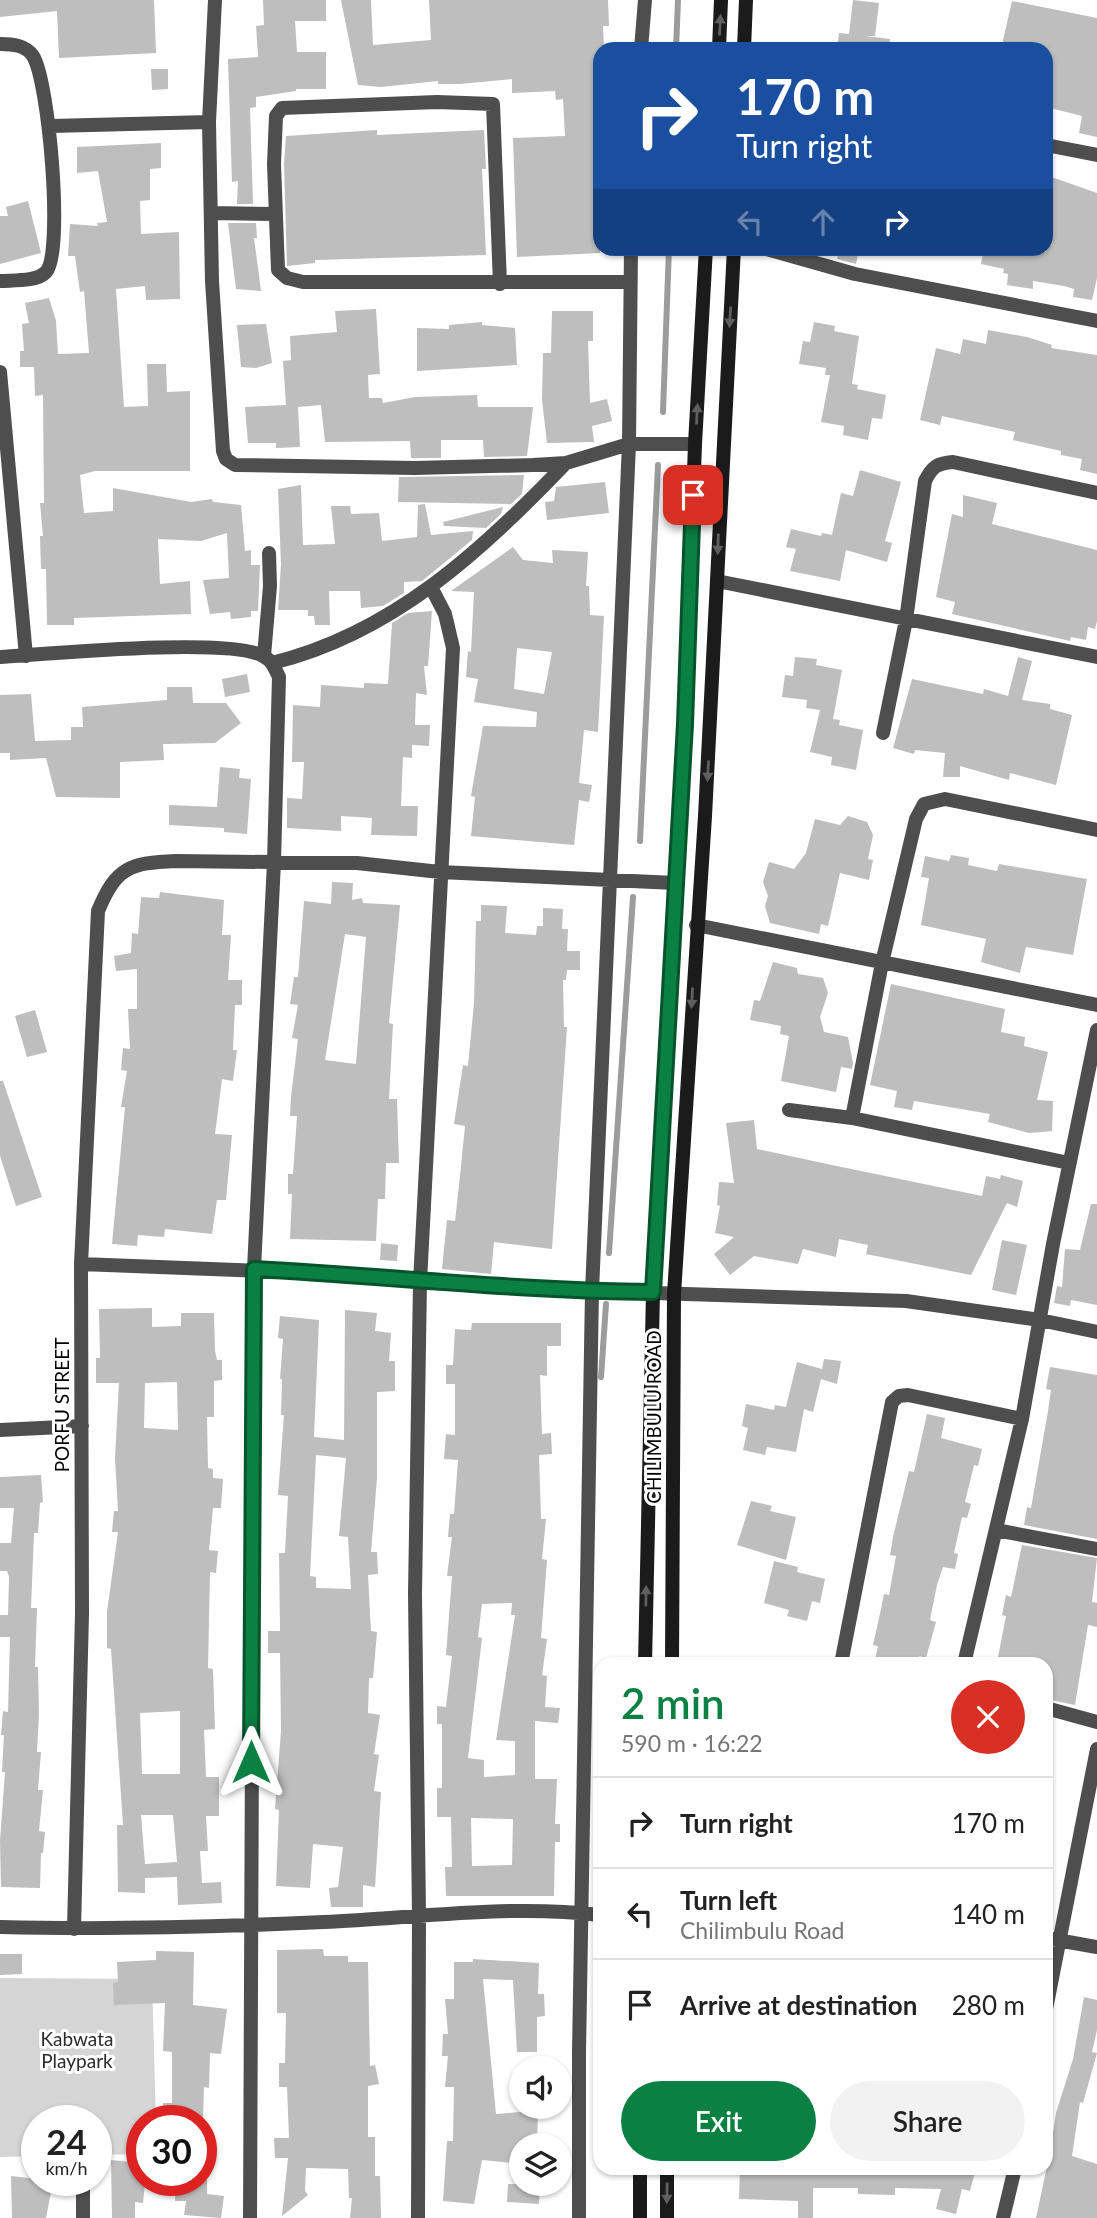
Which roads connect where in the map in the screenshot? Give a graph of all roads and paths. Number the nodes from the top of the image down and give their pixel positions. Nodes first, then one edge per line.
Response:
1 (215, 0) edge
2 (645, 0) edge
3 (721, 0) edge
4 (746, 0) edge
5 (642, 42) edge
6 (719, 42) edge
7 (744, 42) edge
8 (0, 44) edge
9 (209, 122) junction
10 (51, 126) junction
11 (1053, 146) edge
12 (1097, 155) edge
13 (211, 213) junction
14 (276, 214) junction
15 (631, 256) edge
16 (706, 256) edge
17 (734, 256) edge
18 (791, 256) edge
19 (0, 281) edge
20 (629, 282) junction
21 (500, 284) junction
22 (1097, 321) edge
23 (0, 372) edge
24 (629, 444) junction
25 (695, 444) junction
26 (566, 463) junction
27 (1097, 493) edge
28 (6, 515) edge
29 (269, 553) dead end
30 (717, 581) junction
31 (431, 587) junction
32 (906, 620) junction
33 (26, 656) junction
34 (0, 657) edge
35 (1097, 657) edge
36 (268, 659) junction
37 (883, 733) dead end
38 (1097, 830) edge
39 (274, 862) junction
40 (440, 872) junction
41 (608, 880) junction
42 (675, 883) junction
43 (696, 925) junction
44 (882, 963) junction
45 (1097, 1005) edge
46 (1097, 1030) edge
47 (1081, 1101) junction
48 (1097, 1103) edge
49 (789, 1110) dead end
50 (852, 1118) junction
51 (1069, 1163) junction
52 (81, 1264) junction
53 (254, 1269) junction
54 (420, 1282) junction
55 (592, 1291) junction
56 (653, 1292) junction
57 (674, 1294) junction
58 (1040, 1320) junction
59 (1097, 1332) edge
60 (1022, 1419) junction
61 (82, 1426) junction
62 (0, 1430) edge
63 (996, 1530) junction
64 (1097, 1549) edge
65 (645, 1657) edge
66 (672, 1657) edge
67 (842, 1657) edge
68 (966, 1657) edge
69 (1053, 1710) edge
70 (1097, 1722) edge
71 (1097, 1749) edge
72 (583, 1913) junction
73 (593, 1914) edge
74 (419, 1915) junction
75 (251, 1924) junction
76 (0, 1927) edge
77 (74, 1929) junction
78 (1053, 1934) edge
79 (1053, 1938) edge
80 (1097, 1947) edge
81 (640, 2175) edge
82 (667, 2175) edge
83 (1013, 2175) edge
84 (83, 2196) edge
85 (83, 2218) edge
86 (250, 2218) edge
87 (418, 2218) edge
88 (579, 2218) edge
89 (640, 2218) edge
90 (667, 2218) edge
91 (1003, 2218) edge

1 - 9 street
2 - 5 street
6 -> 3 main road
4 - 7 main road
8 - 10 street
9 - 10 street
9 - 13 street
10 - 19 street
11 - 12 street
13 - 14 street
13 - 26 street
14 - 21 street
14 - 21 street
15 - 20 street
25 -> 16 main road, CHILIMBULU ROAD
17 -> 30 main road, CHILIMBULU ROAD
18 - 22 street
20 - 21 street
20 - 24 street
23 - 28 street
24 - 25 street
24 - 26 street
24 - 41 street
25 - 42 main road, CHILIMBULU ROAD
26 - 31 street
27 - 32 street
28 - 33 street
29 - 36 street
30 - 32 street
30 -> 43 main road, CHILIMBULU ROAD
31 - 36 street
31 - 40 street
32 - 35 street
32 - 37 street
33 - 34 street
33 - 36 street
36 - 39 street
38 - 44 street
39 - 40 street
39 - 52 street, PORFU STREET
39 - 53 street
40 - 41 street
40 - 54 street
41 - 42 street
41 - 55 street
42 - 56 main road, CHILIMBULU ROAD
43 - 44 street
43 -> 57 main road, CHILIMBULU ROAD
44 - 45 street
44 - 50 street
46 - 47 street
47 - 48 street
47 - 51 street
49 - 50 street
50 - 51 street
51 - 58 street
52 - 53 street
52 - 61 street, PORFU STREET
53 - 54 street
53 - 75 street
54 - 55 street
54 - 74 street
55 - 56 street
55 - 72 street
56 - 57 street
65 -> 56 main road, CHILIMBULU ROAD
57 - 58 street
57 - 66 main road, CHILIMBULU ROAD
58 - 59 street
58 - 60 street
60 - 63 street
60 - 67 street
61 - 62 street
61 - 77 street, PORFU STREET
63 - 64 street
63 - 68 street
69 - 70 street
71 - 78 street
72 - 73 street
72 - 74 street
72 - 88 street
74 - 75 street
74 - 87 street
75 - 77 street
75 - 86 street
76 - 77 street
79 - 80 street
81 - 89 main road
82 -> 90 main road
83 - 91 street
84 - 85 street

